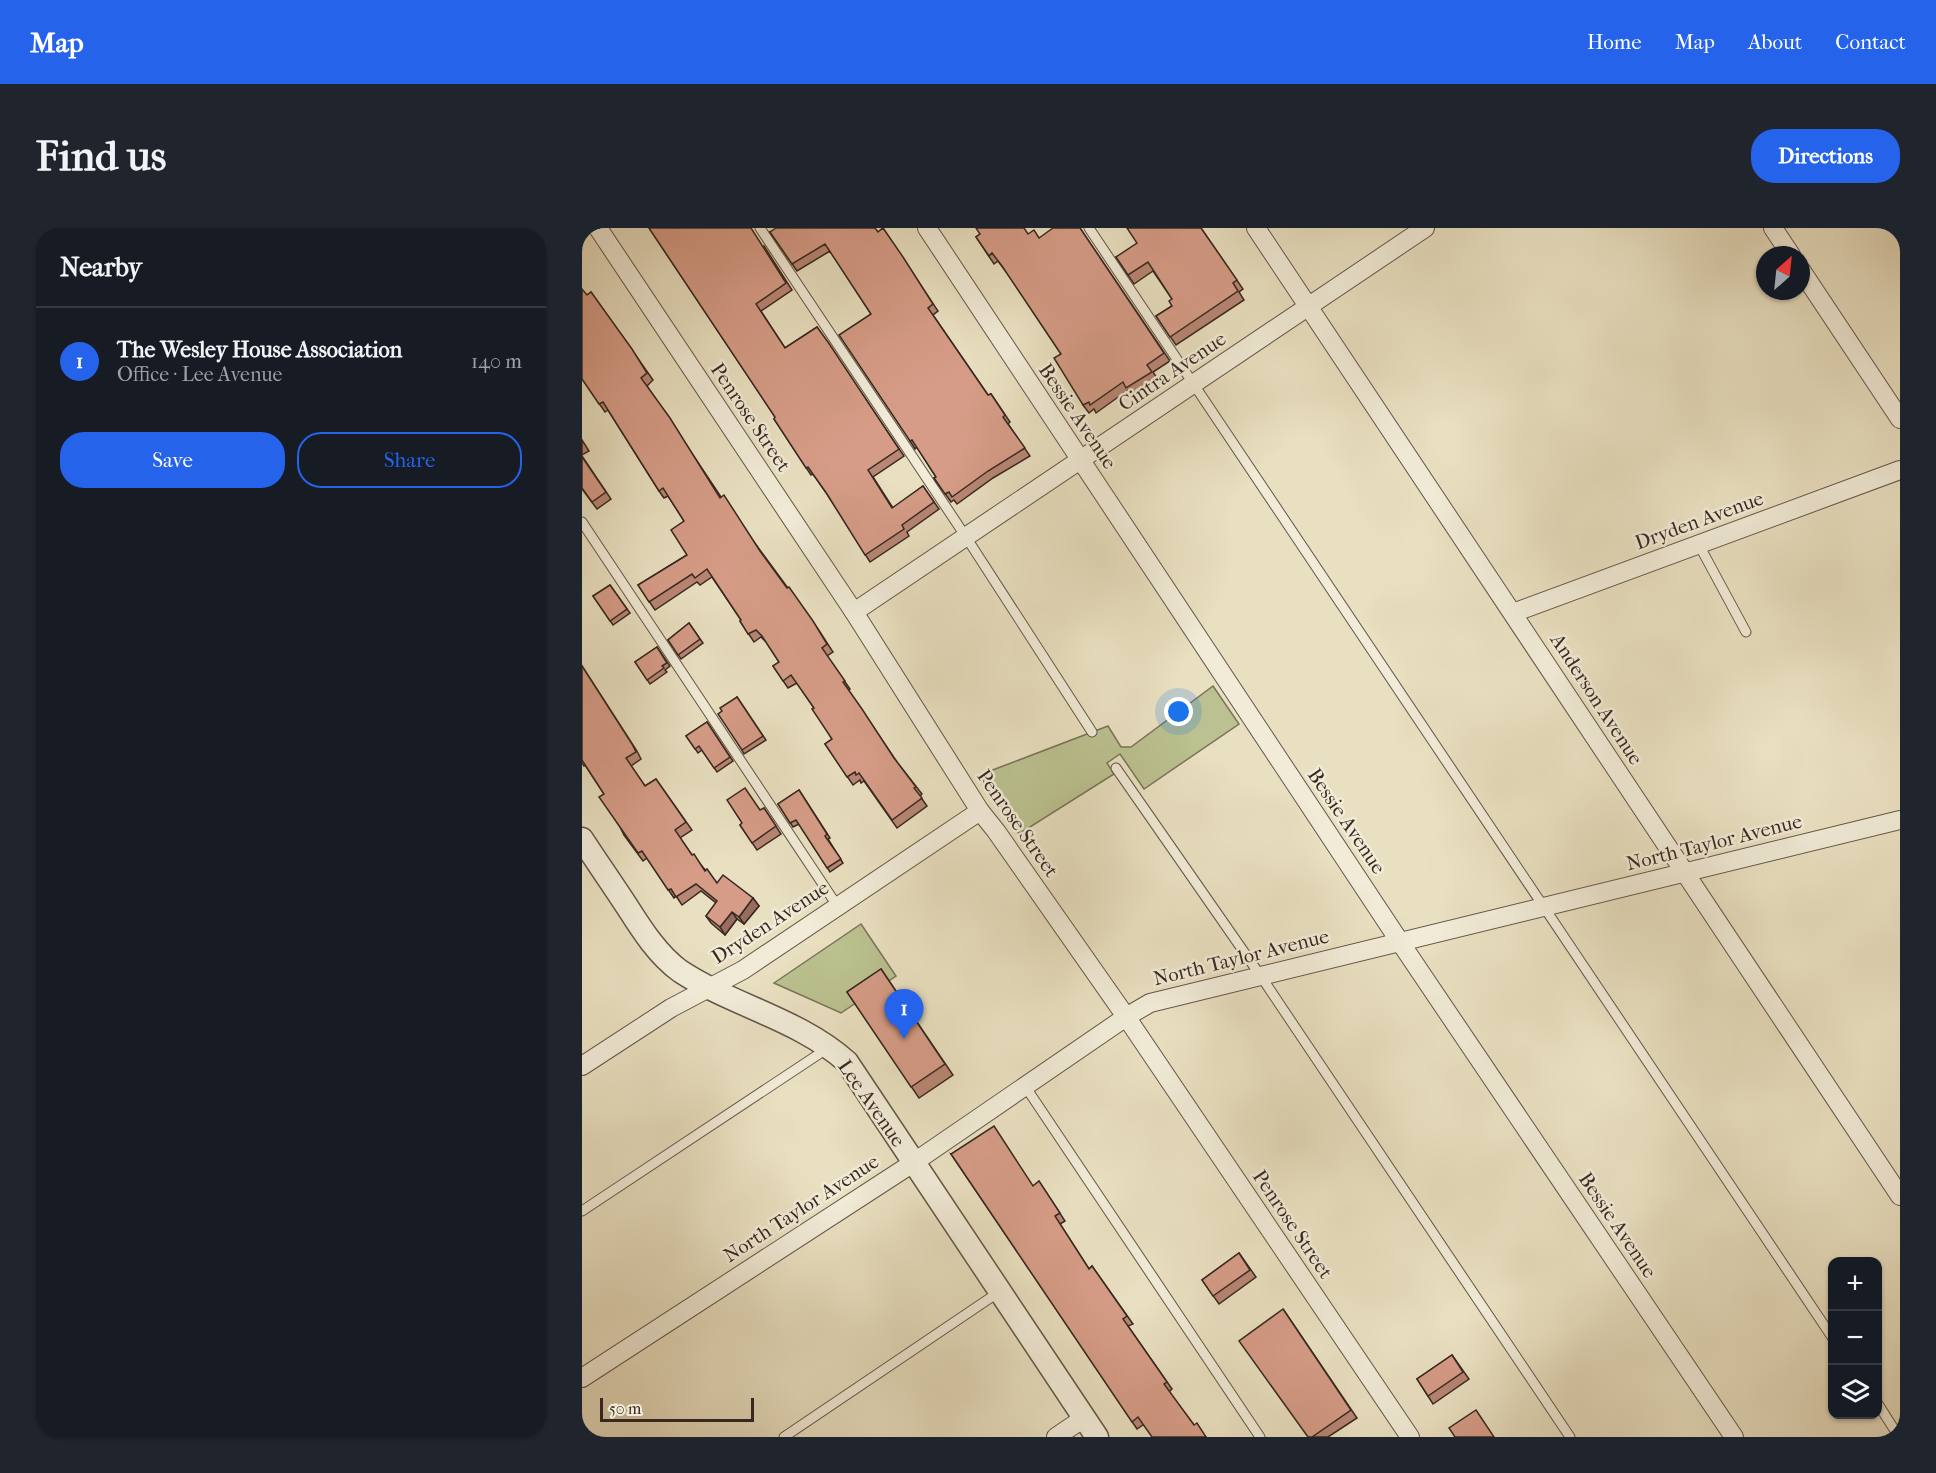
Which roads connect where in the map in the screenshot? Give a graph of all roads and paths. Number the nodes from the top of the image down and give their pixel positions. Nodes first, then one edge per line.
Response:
1 (598, 228) edge
2 (760, 228) edge
3 (927, 228) edge
4 (1089, 228) edge
5 (1256, 228) edge
6 (1425, 228) edge
7 (1773, 228) edge
8 (1785, 246) edge
9 (1810, 284) edge
10 (1308, 306) junction
11 (1193, 384) junction
12 (1900, 419) edge
13 (1081, 460) junction
14 (1900, 470) edge
15 (582, 522) edge
16 (966, 537) junction
17 (1699, 545) junction
18 (854, 612) junction
19 (1513, 613) junction
20 (1746, 632) dead end
21 (1092, 732) dead end
22 (1116, 768) dead end
23 (980, 812) junction
24 (1900, 820) edge
25 (582, 839) edge
26 (1684, 872) junction
27 (1545, 906) junction
28 (838, 907) junction
29 (1400, 942) junction
30 (1260, 975) junction
31 (710, 987) junction
32 (1126, 1017) junction
33 (830, 1046) junction
34 (582, 1066) edge
35 (1025, 1086) junction
36 (912, 1163) junction
37 (1900, 1196) edge
38 (582, 1211) edge
39 (999, 1292) junction
40 (1828, 1330) edge
41 (582, 1378) edge
42 (1882, 1410) edge
43 (1084, 1418) junction
44 (784, 1437) edge
45 (1056, 1437) edge
46 (1097, 1437) edge
47 (1260, 1437) edge
48 (1410, 1437) edge
49 (1570, 1437) edge
50 (1734, 1437) edge
51 (1899, 1437) edge

1 - 18 street, Penrose Street
2 - 16 lane
3 - 13 street, Bessie Avenue
4 - 11 lane
5 - 10 street, Anderson Avenue
6 - 10 street, Cintra Avenue
7 - 8 street
9 - 12 street
10 - 11 street, Cintra Avenue
10 - 19 street, Anderson Avenue
11 - 13 street, Cintra Avenue
11 - 27 lane
13 - 16 street, Cintra Avenue
13 - 29 street, Bessie Avenue
14 - 17 street, Dryden Avenue
15 - 28 lane
16 - 18 street, Cintra Avenue
16 - 21 lane
17 - 19 street, Dryden Avenue
17 - 20 lane
18 - 23 street, Penrose Street
19 - 26 street, Anderson Avenue
22 - 30 lane
23 - 28 street, Dryden Avenue
23 - 32 street, Penrose Street
24 - 26 street, North Taylor Avenue
25 - 31 street, Lee Avenue
26 - 27 street, North Taylor Avenue
26 - 37 street, Anderson Avenue
27 - 29 street, North Taylor Avenue
27 - 40 lane
28 - 31 street, Dryden Avenue
29 - 30 street, North Taylor Avenue
29 - 50 street, Bessie Avenue
30 - 32 street, North Taylor Avenue
30 - 49 lane
31 - 33 street, Lee Avenue
31 - 34 street, Dryden Avenue
32 - 35 street, North Taylor Avenue
32 - 48 street, Penrose Street
33 - 36 street, Lee Avenue
33 - 38 lane
35 - 36 street, North Taylor Avenue
35 - 47 lane
36 - 39 street, Lee Avenue
36 - 41 street, North Taylor Avenue
39 - 43 street, Lee Avenue
39 - 44 lane
42 - 51 lane
43 - 45 street
43 - 46 street, Lee Avenue

